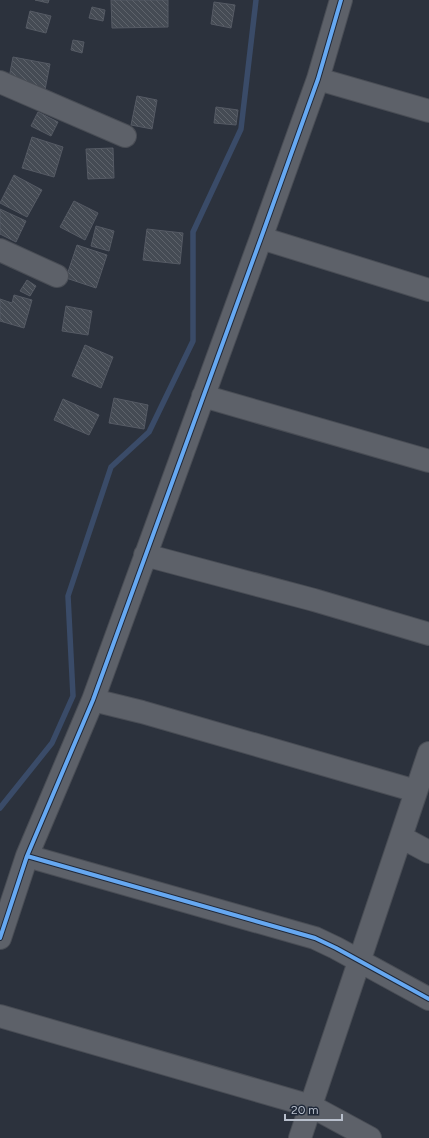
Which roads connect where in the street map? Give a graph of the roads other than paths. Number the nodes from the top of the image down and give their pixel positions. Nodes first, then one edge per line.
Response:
1 (341, 0) edge
2 (318, 79) junction
3 (0, 82) edge
4 (429, 111) edge
5 (125, 136) dead end
6 (261, 238) junction
7 (0, 250) edge
8 (57, 276) dead end
9 (429, 290) edge
10 (203, 396) junction
11 (429, 461) edge
12 (145, 555) junction
13 (429, 634) edge
14 (93, 700) junction
15 (429, 753) edge
16 (416, 791) junction
17 (401, 837) junction
18 (429, 852) edge
19 (27, 856) junction
20 (0, 938) edge
21 (360, 962) junction
22 (429, 999) edge
23 (0, 1016) edge
24 (311, 1106) junction
25 (300, 1138) edge
26 (370, 1138) edge

1 - 2 street
2 - 4 street
2 - 6 street
3 - 5 street
6 - 9 street
6 - 10 street
7 - 8 street
10 - 11 street
10 - 12 street
12 - 13 street
12 - 14 street
14 - 16 street
14 - 19 street
15 - 16 street
16 - 17 street
17 - 18 street
17 - 21 street
19 - 20 street
19 - 21 street
21 - 22 street
21 - 24 street
23 - 24 street
24 - 25 street
24 - 26 street

